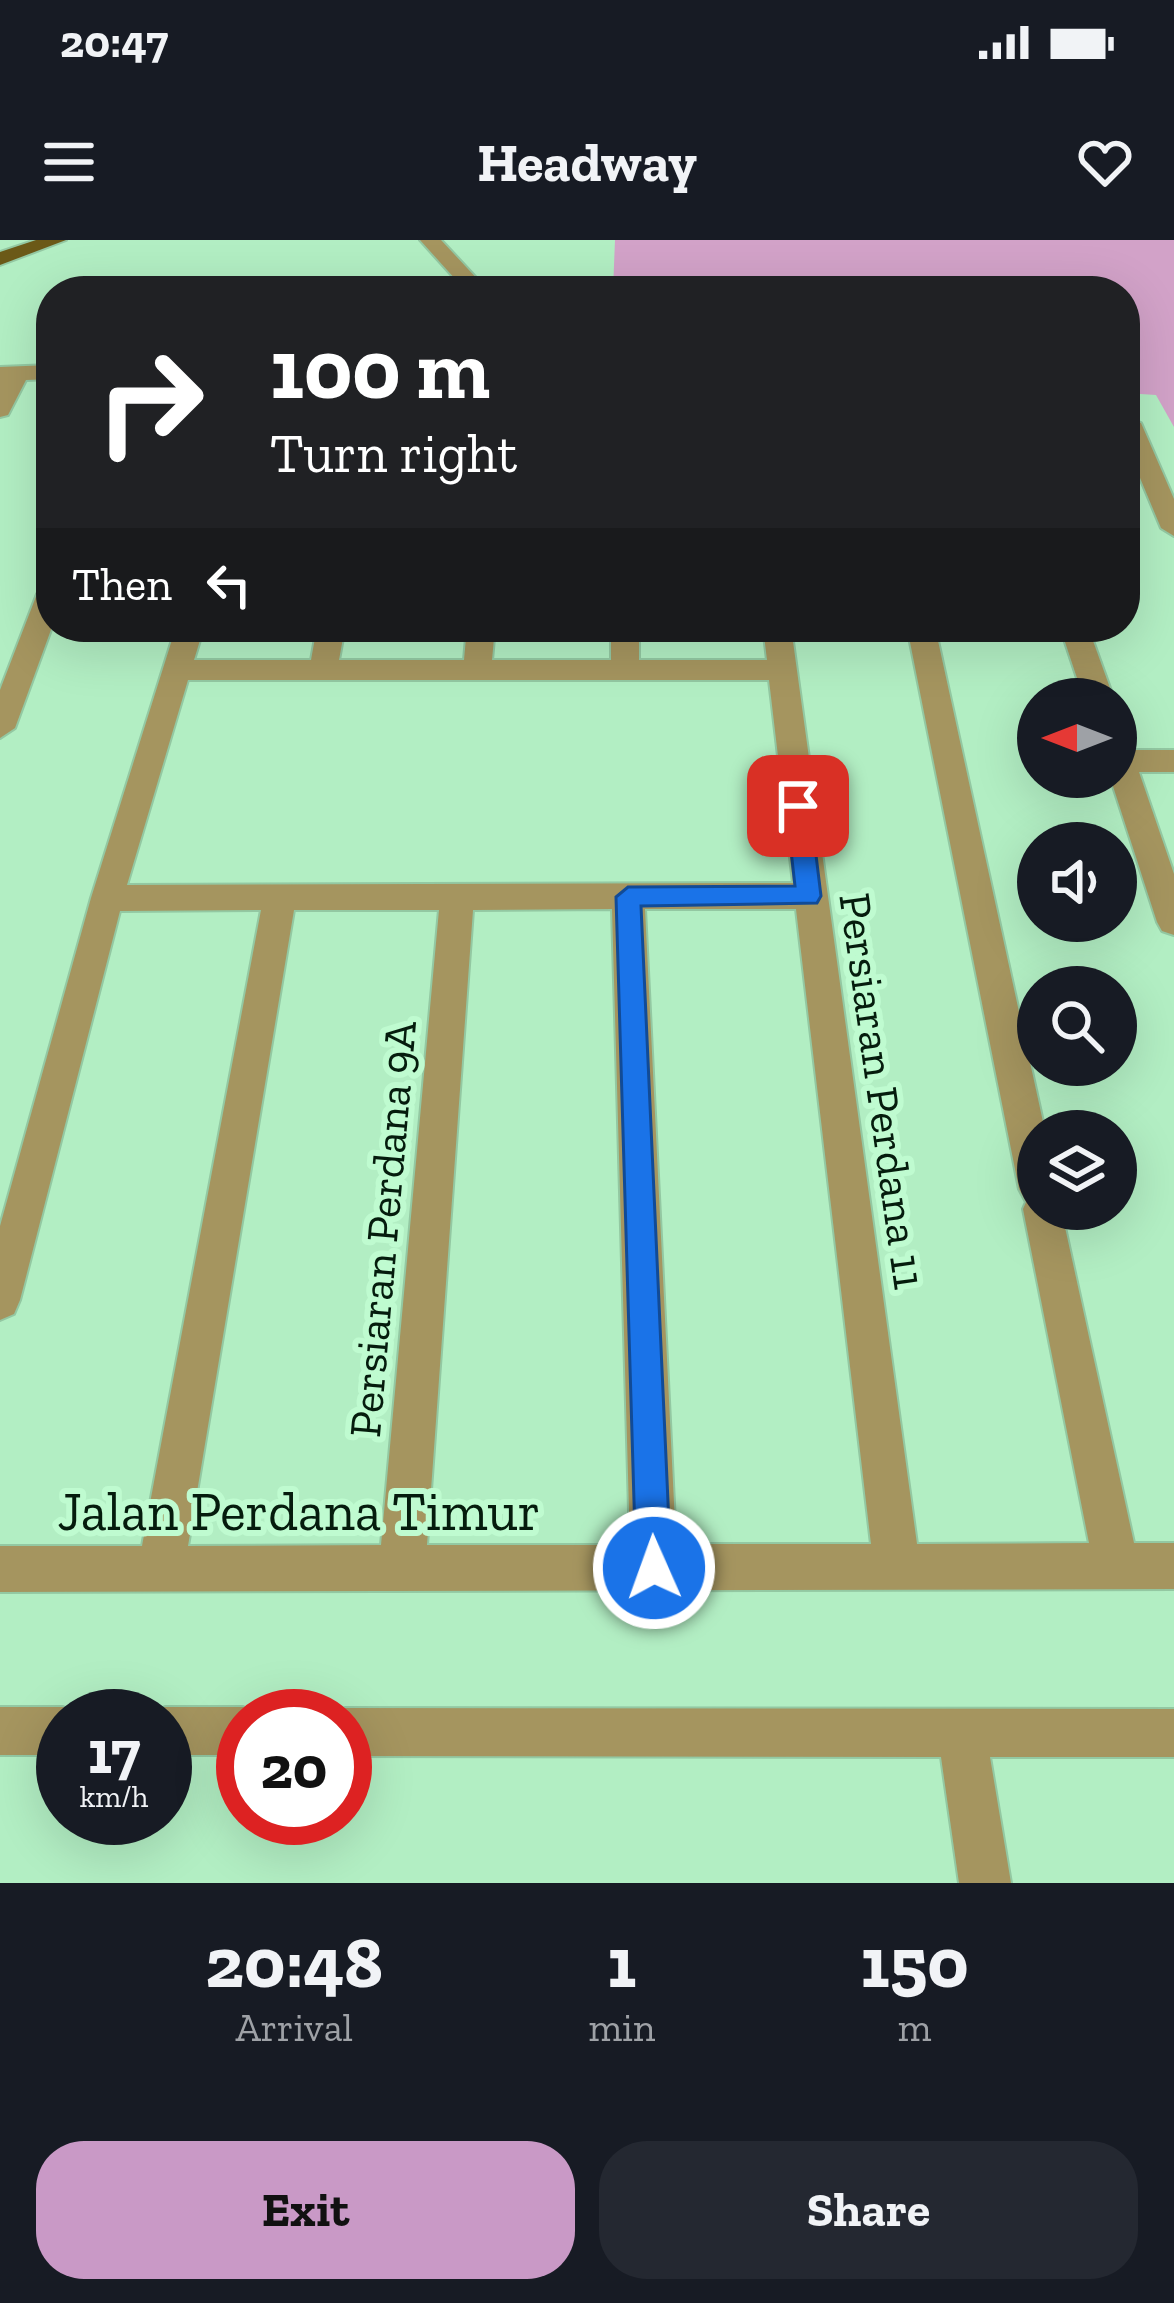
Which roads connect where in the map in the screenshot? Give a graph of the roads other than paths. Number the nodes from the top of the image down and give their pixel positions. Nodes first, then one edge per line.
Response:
1 (56, 240) edge
2 (430, 240) edge
3 (0, 259) edge
4 (464, 276) edge
5 (9, 374) edge
6 (0, 410) edge
7 (1140, 448) edge
8 (1174, 528) edge
9 (36, 633) edge
10 (186, 642) edge
11 (328, 642) edge
12 (480, 642) edge
13 (625, 642) edge
14 (779, 642) edge
15 (924, 642) edge
16 (1079, 642) edge
17 (178, 670) junction
18 (323, 670) junction
19 (477, 670) junction
20 (625, 670) junction
21 (783, 670) junction
22 (1092, 678) edge
23 (0, 728) edge
24 (1137, 757) edge
25 (1174, 761) edge
26 (1132, 798) edge
27 (808, 896) junction
28 (628, 897) junction
29 (107, 898) junction
30 (280, 898) junction
31 (457, 898) junction
32 (1174, 922) edge
33 (1022, 1110) edge
34 (1046, 1230) edge
35 (0, 1300) edge
36 (1117, 1566) junction
37 (1174, 1566) edge
38 (897, 1567) junction
39 (402, 1568) junction
40 (654, 1568) junction
41 (0, 1569) edge
42 (161, 1569) junction
43 (0, 1731) edge
44 (36, 1731) edge
45 (372, 1732) edge
46 (962, 1733) junction
47 (1174, 1733) edge
48 (986, 1883) edge

1 - 3 main road
2 - 4 street
5 - 6 street
7 - 8 street
9 - 23 street
10 - 17 street
11 - 18 street
12 - 19 street
13 - 20 street
14 - 21 street, Persiaran Perdana 11
15 - 33 street
16 - 22 street
17 - 18 street
17 - 29 street
18 - 19 street
19 - 20 street
20 - 21 street
21 - 27 street, Persiaran Perdana 11
24 - 25 street
26 - 32 street
27 - 28 street
27 - 38 street, Persiaran Perdana 11
28 - 31 street
28 - 40 street
29 - 30 street
29 - 35 street
30 - 31 street
30 - 42 street
31 - 39 street, Persiaran Perdana 9A
34 - 36 street
36 - 37 street, Jalan Perdana Timur
36 - 38 street, Jalan Perdana Timur
38 - 40 street, Jalan Perdana Timur
39 - 40 street, Jalan Perdana Timur
39 - 42 street, Jalan Perdana Timur
41 - 42 street, Jalan Perdana Timur
43 - 44 street
45 - 46 street
46 - 47 street
46 - 48 street

